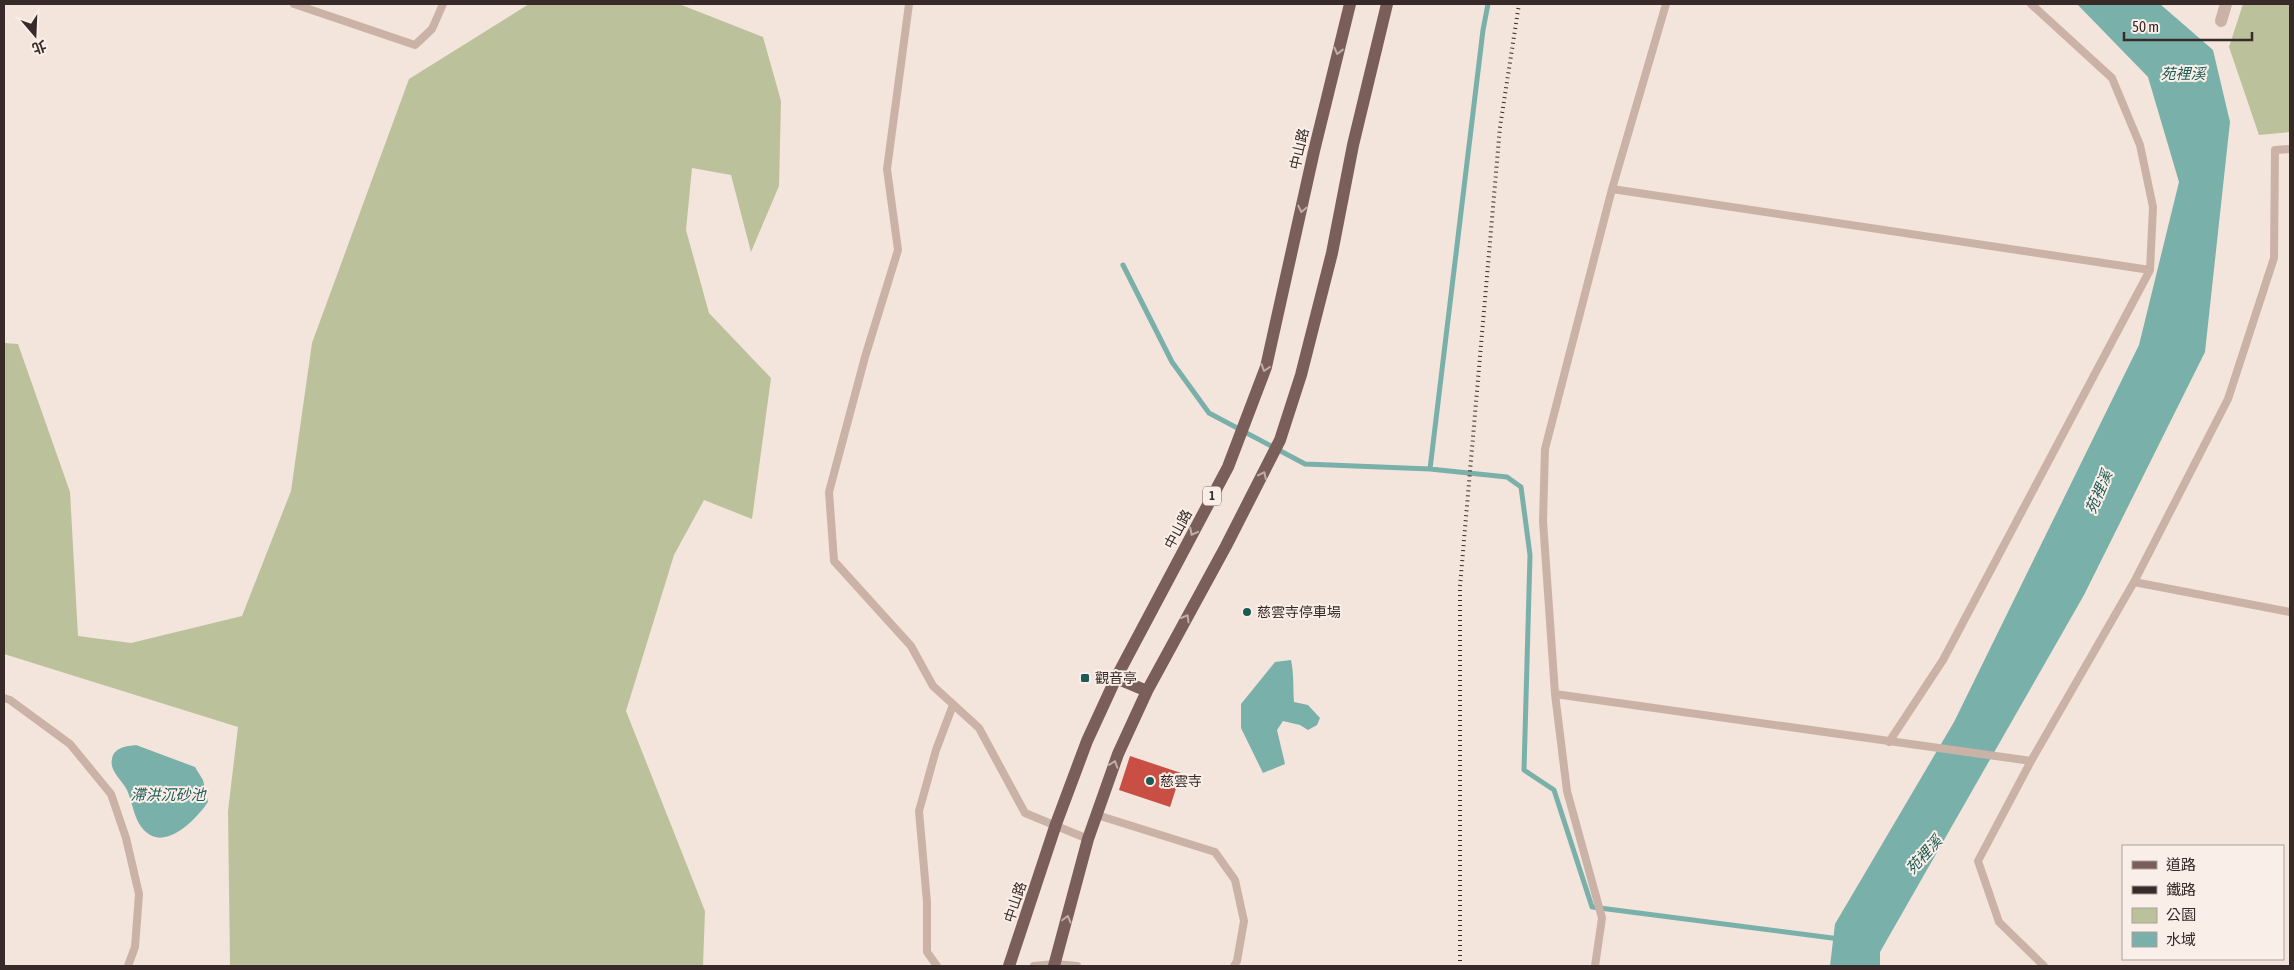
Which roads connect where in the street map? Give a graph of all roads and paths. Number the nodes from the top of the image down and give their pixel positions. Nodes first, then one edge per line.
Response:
1 (294, 4) edge
2 (442, 4) edge
3 (909, 4) edge
4 (1350, 4) edge
5 (1387, 4) edge
6 (1666, 4) edge
7 (2031, 4) edge
8 (2226, 4) edge
9 (2221, 21) dead end
10 (2290, 149) edge
11 (1612, 189) junction
12 (2150, 270) junction
13 (2134, 582) junction
14 (2290, 612) edge
15 (1116, 678) junction
16 (1147, 691) junction
17 (1555, 694) junction
18 (4, 698) edge
19 (953, 705) junction
20 (1892, 742) junction
21 (2031, 761) junction
22 (1097, 815) junction
23 (1056, 824) junction
24 (1088, 839) junction
25 (1055, 965) edge
26 (128, 966) edge
27 (937, 966) edge
28 (1009, 966) edge
29 (1034, 966) edge
30 (1077, 966) edge
31 (1234, 966) edge
32 (1595, 966) edge
33 (2044, 966) edge

1 - 2 lane
3 - 19 lane
4 -> 15 main road, 中山路 / 1
16 -> 5 main road
6 - 11 lane
7 - 12 lane
8 - 9 street
10 - 13 lane
11 - 12 lane
11 - 17 lane
12 - 20 lane
13 - 14 lane
13 - 21 lane
15 - 16 main road
15 - 23 main road, 中山路 / 1
22 -> 16 main road
17 - 20 lane
17 - 32 lane
18 - 26 lane
19 - 23 lane
19 - 27 lane
20 - 21 lane
21 - 33 lane
22 - 24 main road
22 - 31 lane
23 - 24 lane
23 - 28 main road, 中山路 / 1
25 -> 24 main road
25 - 29 lane
25 - 30 lane

